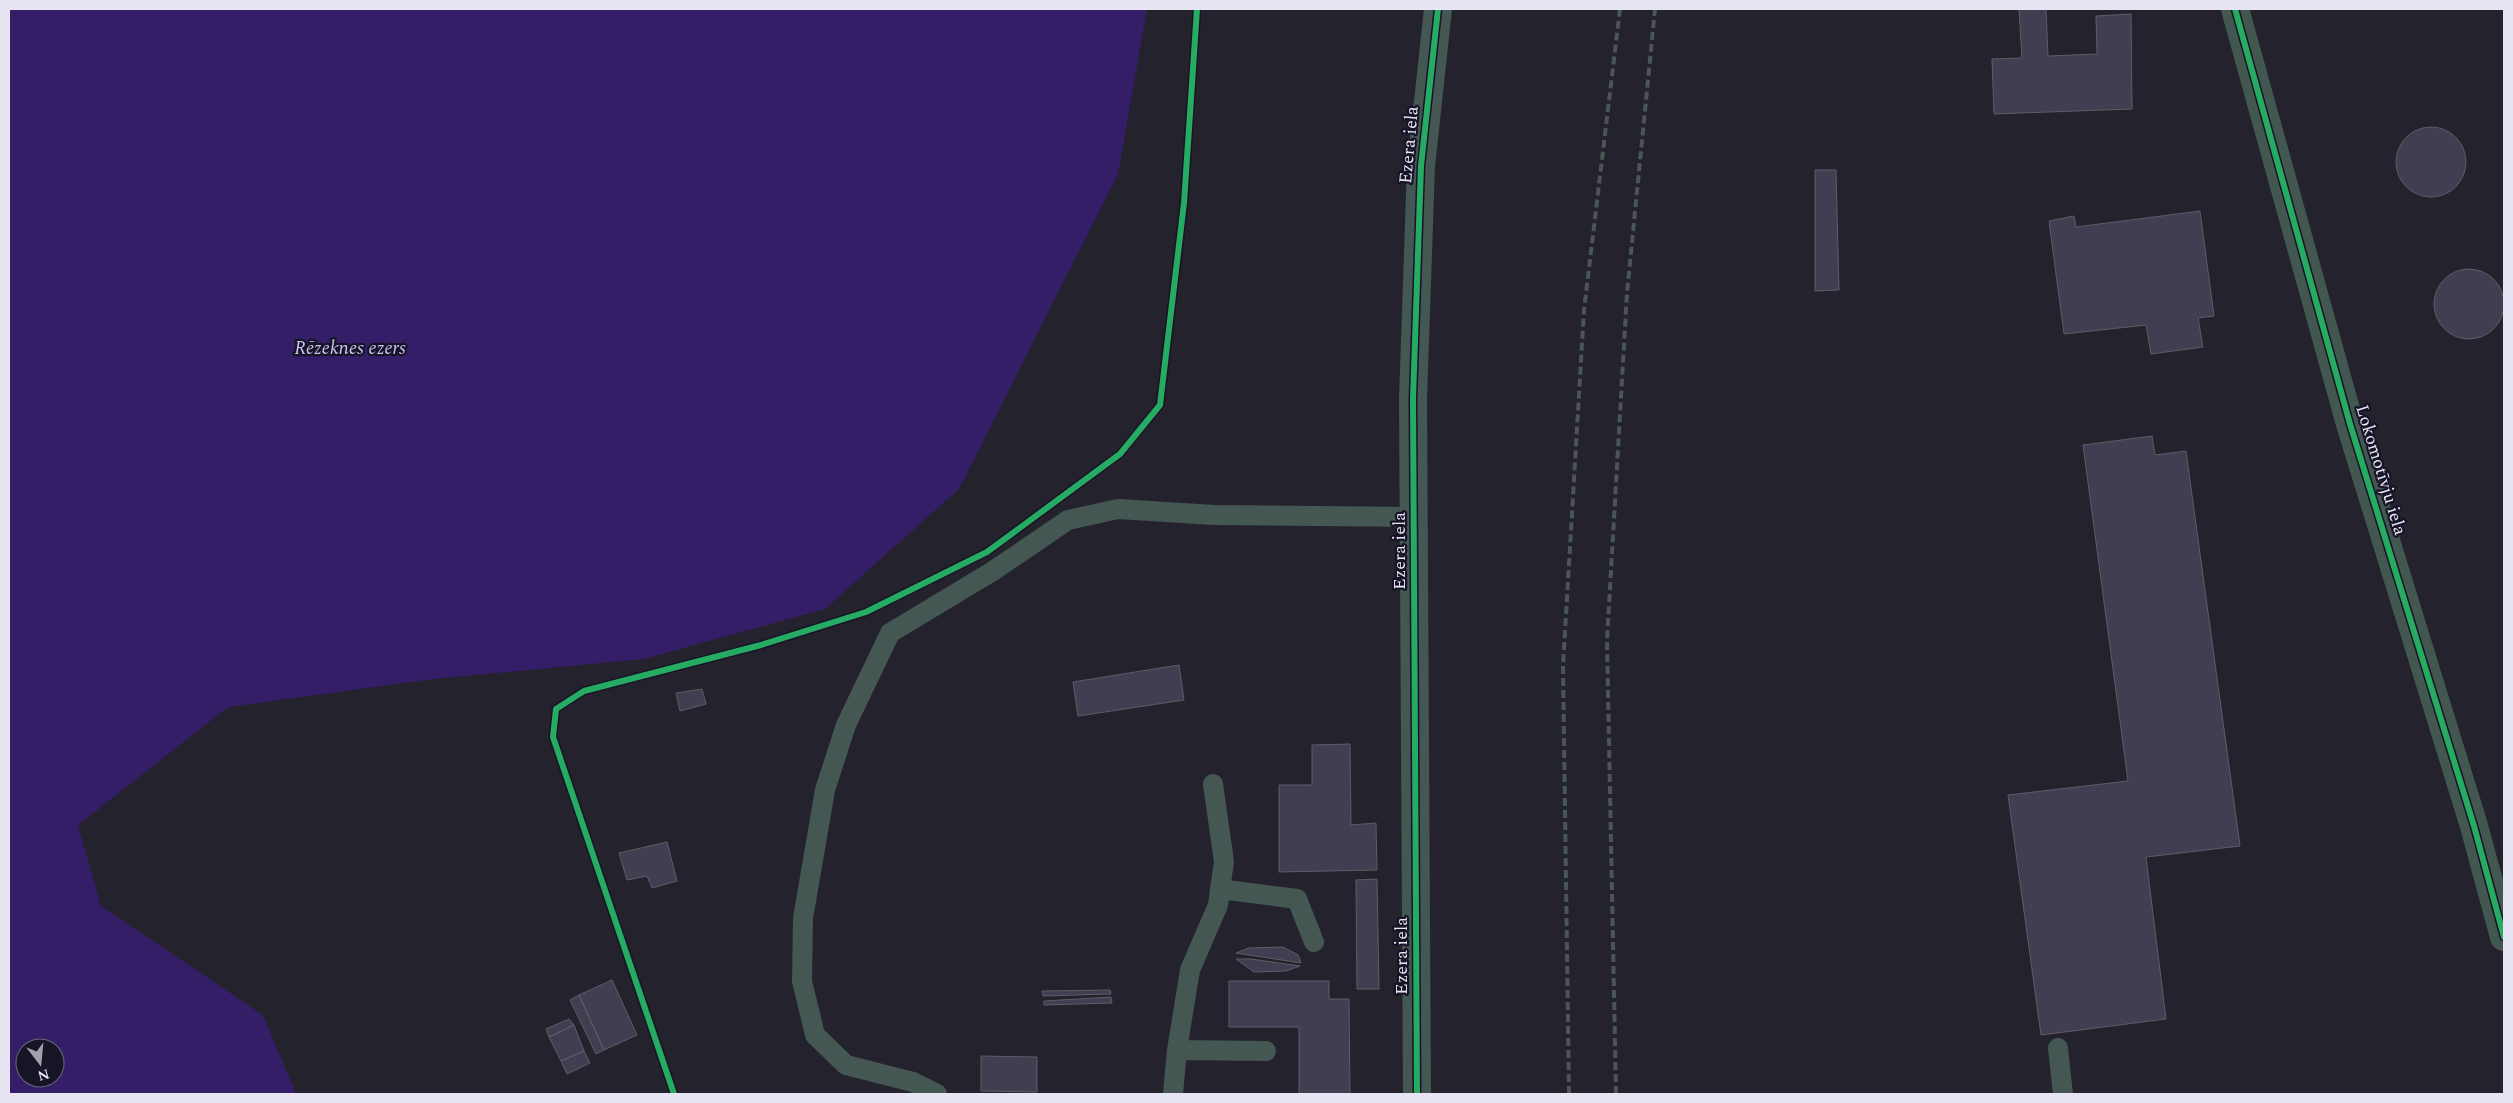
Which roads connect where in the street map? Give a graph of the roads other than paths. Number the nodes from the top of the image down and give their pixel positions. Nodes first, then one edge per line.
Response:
1 (1438, 9) edge
2 (2235, 9) edge
3 (1414, 517) junction
4 (1213, 784) dead end
5 (1220, 889) junction
6 (2504, 938) edge
7 (1314, 942) dead end
8 (2058, 1048) dead end
9 (1177, 1050) junction
10 (1266, 1050) dead end
11 (937, 1094) edge
12 (1173, 1094) edge
13 (1417, 1094) edge
14 (2063, 1094) edge

1 - 3 street, Ezera iela
2 - 6 street, Lokomotīvju iela
3 - 11 lane
3 - 13 street, Ezera iela
4 - 5 lane
5 - 7 lane
5 - 9 lane
8 - 14 lane
9 - 10 lane
9 - 12 lane

